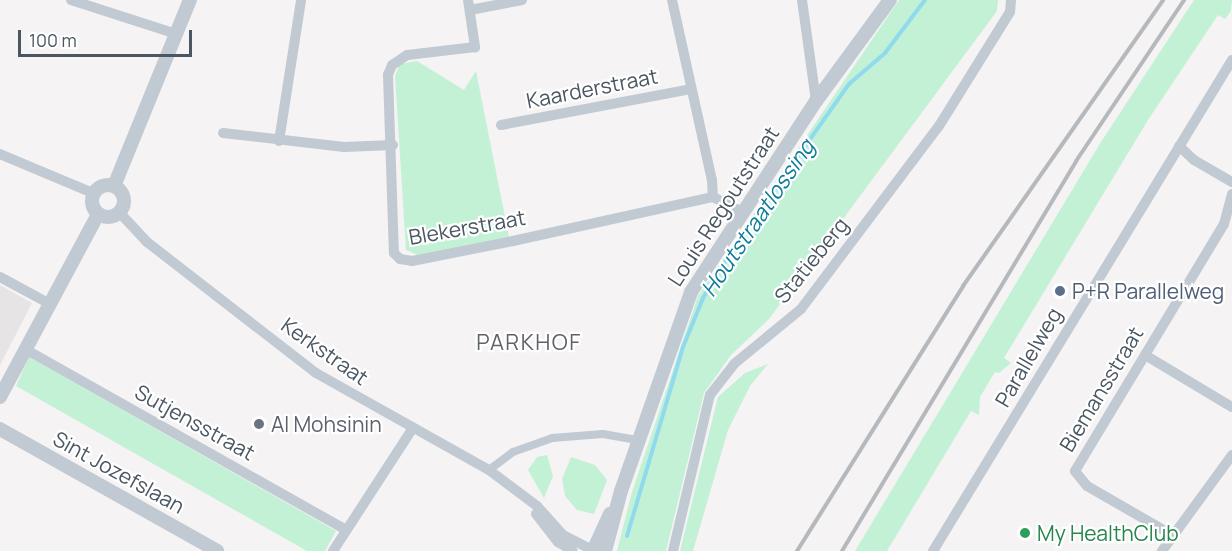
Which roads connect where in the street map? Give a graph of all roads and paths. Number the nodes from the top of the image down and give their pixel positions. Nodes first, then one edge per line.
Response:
1 (75, 0) edge
2 (190, 0) edge
3 (301, 0) edge
4 (522, 0) edge
5 (672, 0) edge
6 (802, 0) edge
7 (890, 0) edge
8 (1011, 0) edge
9 (469, 5) edge
10 (176, 34) junction
11 (1232, 60) edge
12 (691, 89) junction
13 (816, 101) junction
14 (501, 125) dead end
15 (223, 134) dead end
16 (279, 141) junction
17 (393, 145) junction
18 (1179, 146) junction
19 (0, 154) edge
20 (1232, 182) edge
21 (114, 186) junction
22 (93, 193) junction
23 (1232, 194) edge
24 (712, 197) junction
25 (119, 212) junction
26 (743, 212) junction
27 (98, 214) junction
28 (1229, 214) edge
29 (0, 277) edge
30 (48, 303) junction
31 (25, 349) junction
32 (1145, 355) junction
33 (0, 397) edge
34 (1232, 407) edge
35 (413, 428) junction
36 (0, 429) edge
37 (638, 440) junction
38 (1232, 455) edge
39 (489, 470) junction
40 (526, 499) junction
41 (345, 529) junction
42 (1174, 536) junction
43 (217, 551) edge
44 (333, 551) edge
45 (573, 551) edge
46 (597, 551) edge
47 (673, 551) edge
48 (933, 551) edge
49 (1162, 551) edge

1 - 10 street
2 - 10 street
3 - 16 street
4 - 9 street
5 - 12 street
6 - 13 street
7 - 13 street, Louis Regoutstraat
8 - 47 street, Statieberg
9 - 17 street, Blekerstraat
10 - 21 street
11 - 18 street, Parallelweg
12 - 14 street, Kaarderstraat
12 - 24 street
13 - 26 street, Louis Regoutstraat
15 - 16 street
16 - 17 street
17 - 24 street, Blekerstraat
18 - 20 street
18 - 48 street, Parallelweg
19 - 22 street
21 - 22 street
21 - 25 street
22 - 27 street
23 - 28 street, Biemansstraat
24 - 26 street
25 - 27 street
25 - 35 street, Kerkstraat
26 - 37 street, Louis Regoutstraat
27 - 30 street
28 - 32 street, Biemansstraat
29 - 30 street
30 - 31 street
31 - 33 street
31 - 41 street, Sutjensstraat
32 - 34 street
32 - 42 street, Biemansstraat
35 - 39 street, Kerkstraat
35 - 41 street
36 - 43 street, Sint Jozefslaan
37 - 39 street
37 - 46 street, Louis Regoutstraat
38 - 42 street
39 - 40 street, Kerkstraat
40 - 45 street, Kerkstraat
40 - 46 street, Kerkstraat
41 - 44 street
42 - 49 street

